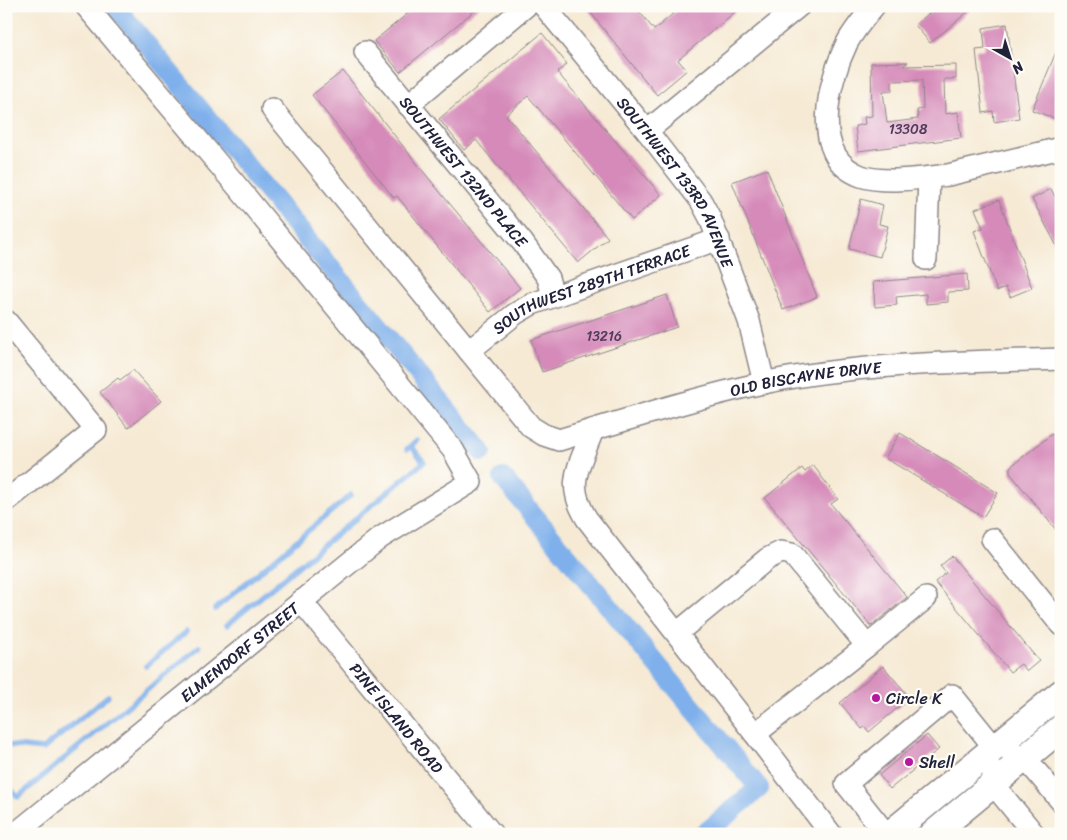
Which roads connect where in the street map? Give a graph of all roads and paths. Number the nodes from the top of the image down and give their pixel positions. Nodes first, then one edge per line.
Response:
1 (86, 6) edge
2 (526, 6) edge
3 (544, 6) edge
4 (799, 6) edge
5 (874, 6) edge
6 (364, 52) dead end
7 (408, 105) junction
8 (272, 109) dead end
9 (647, 131) junction
10 (1061, 148) edge
11 (929, 178) junction
12 (719, 239) junction
13 (926, 259) dead end
14 (553, 295) junction
15 (6, 321) edge
16 (469, 350) junction
17 (1061, 359) edge
18 (764, 383) junction
19 (593, 430) junction
20 (6, 501) edge
21 (992, 539) dead end
22 (926, 598) dead end
23 (301, 601) junction
24 (1061, 625) edge
25 (677, 633) junction
26 (867, 646) junction
27 (1061, 693) edge
28 (1061, 728) edge
29 (755, 734) junction
30 (994, 747) junction
31 (1025, 758) junction
32 (993, 784) junction
33 (1061, 801) edge
34 (15, 834) edge
35 (492, 834) edge
36 (831, 834) edge
37 (886, 834) edge
38 (890, 834) edge
39 (933, 834) edge
40 (1034, 834) edge

1 - 23 street, ELMENDORF STREET
2 - 7 street
3 - 9 street, SOUTHWEST 133RD AVENUE
4 - 9 street
5 - 11 street
6 - 7 street, SOUTHWEST 132ND PLACE
7 - 14 street, SOUTHWEST 132ND PLACE
8 - 16 street
9 - 12 street, SOUTHWEST 133RD AVENUE
10 - 11 street
11 - 13 street
12 - 14 street, SOUTHWEST 289TH TERRACE
12 - 18 street, SOUTHWEST 133RD AVENUE
14 - 16 street, SOUTHWEST 289TH TERRACE
15 - 20 street
16 - 19 street, OLD BISCAYNE DRIVE
17 - 18 street, OLD BISCAYNE DRIVE
18 - 19 street, OLD BISCAYNE DRIVE
19 - 25 street
21 - 24 street
22 - 26 street
23 - 34 street, ELMENDORF STREET
23 - 35 street, PINE ISLAND ROAD
25 - 26 street
25 - 29 street
26 - 29 street
27 - 30 main road
28 - 31 main road
29 - 36 street
30 - 31 street
30 - 32 street
30 - 37 street
30 - 38 main road
31 - 32 main road
31 - 33 street
32 - 39 main road
32 - 40 street

